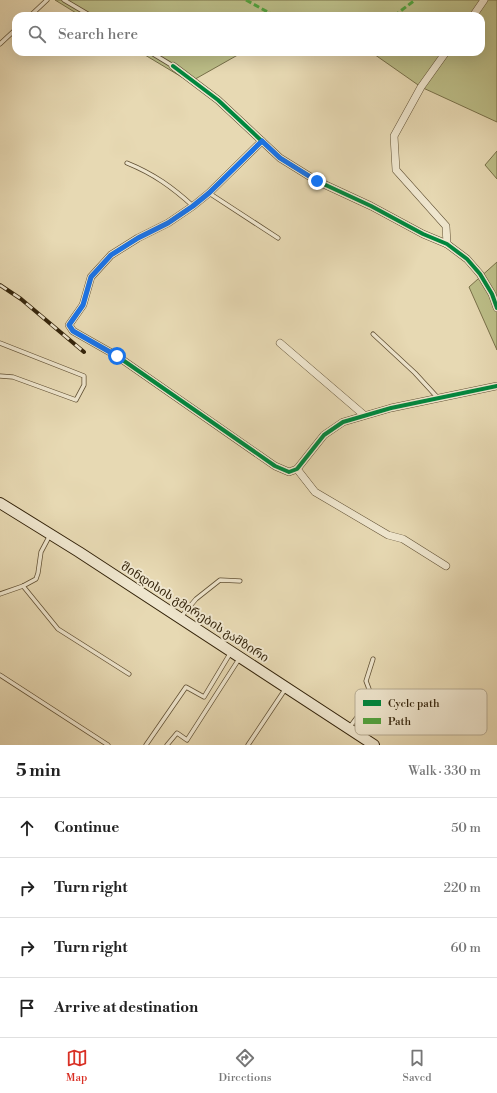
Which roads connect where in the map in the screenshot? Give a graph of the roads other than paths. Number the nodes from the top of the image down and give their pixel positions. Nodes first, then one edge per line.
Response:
1 (47, 0) edge
2 (64, 0) edge
3 (484, 0) edge
4 (34, 12) edge
5 (84, 12) edge
6 (476, 12) edge
7 (12, 33) edge
8 (0, 44) edge
9 (157, 56) edge
10 (443, 56) edge
11 (173, 66) joint
12 (262, 141) junction
13 (127, 163) dead end
14 (209, 193) junction
15 (193, 206) junction
16 (278, 238) dead end
17 (447, 244) junction
18 (497, 308) edge
19 (373, 334) dead end
20 (0, 343) edge
21 (280, 343) dead end
22 (0, 376) edge
23 (497, 386) edge
24 (438, 398) junction
25 (364, 415) junction
26 (296, 469) junction
27 (0, 503) edge
28 (50, 534) junction
29 (446, 566) dead end
30 (240, 581) dead end
31 (24, 586) junction
32 (0, 594) edge
33 (180, 618) junction
34 (231, 651) junction
35 (240, 657) junction
36 (373, 659) dead end
37 (129, 674) dead end
38 (0, 675) edge
39 (286, 688) junction
40 (369, 689) edge
41 (355, 720) edge
42 (349, 728) junction
43 (355, 732) edge
44 (359, 735) edge
45 (108, 745) edge
46 (146, 745) edge
47 (167, 745) edge
48 (248, 745) edge
49 (374, 745) edge

1 - 4 lane
2 - 5 lane
3 - 6 street
7 - 8 lane
9 - 11 lane
10 - 17 street
11 - 12 street
12 - 14 street
12 - 17 street
13 - 15 lane
14 - 15 street
14 - 16 lane
15 - 26 street
17 - 18 street
19 - 24 lane
20 - 22 lane
21 - 25 street
23 - 24 street
24 - 25 street
25 - 26 street
26 - 29 street
27 - 28 main road, შინდისის გმირების გამზირი
28 - 31 lane
28 - 33 main road, შინდისის გმირების გამზირი
30 - 33 lane
31 - 32 lane
31 - 37 lane
33 - 34 main road, შინდისის გმირების გამზირი
34 - 35 main road, შინდისის გმირების გამზირი
34 - 46 lane
35 - 39 main road, შინდისის გმირების გამზირი
35 - 47 lane
36 - 40 lane
38 - 45 lane
39 - 42 main road, შინდისის გმირების გამზირი
39 - 48 lane
41 - 42 lane
42 - 43 main road, შინდისის გმირების გამზირი
44 - 49 main road, შინდისის გმირების გამზირი

